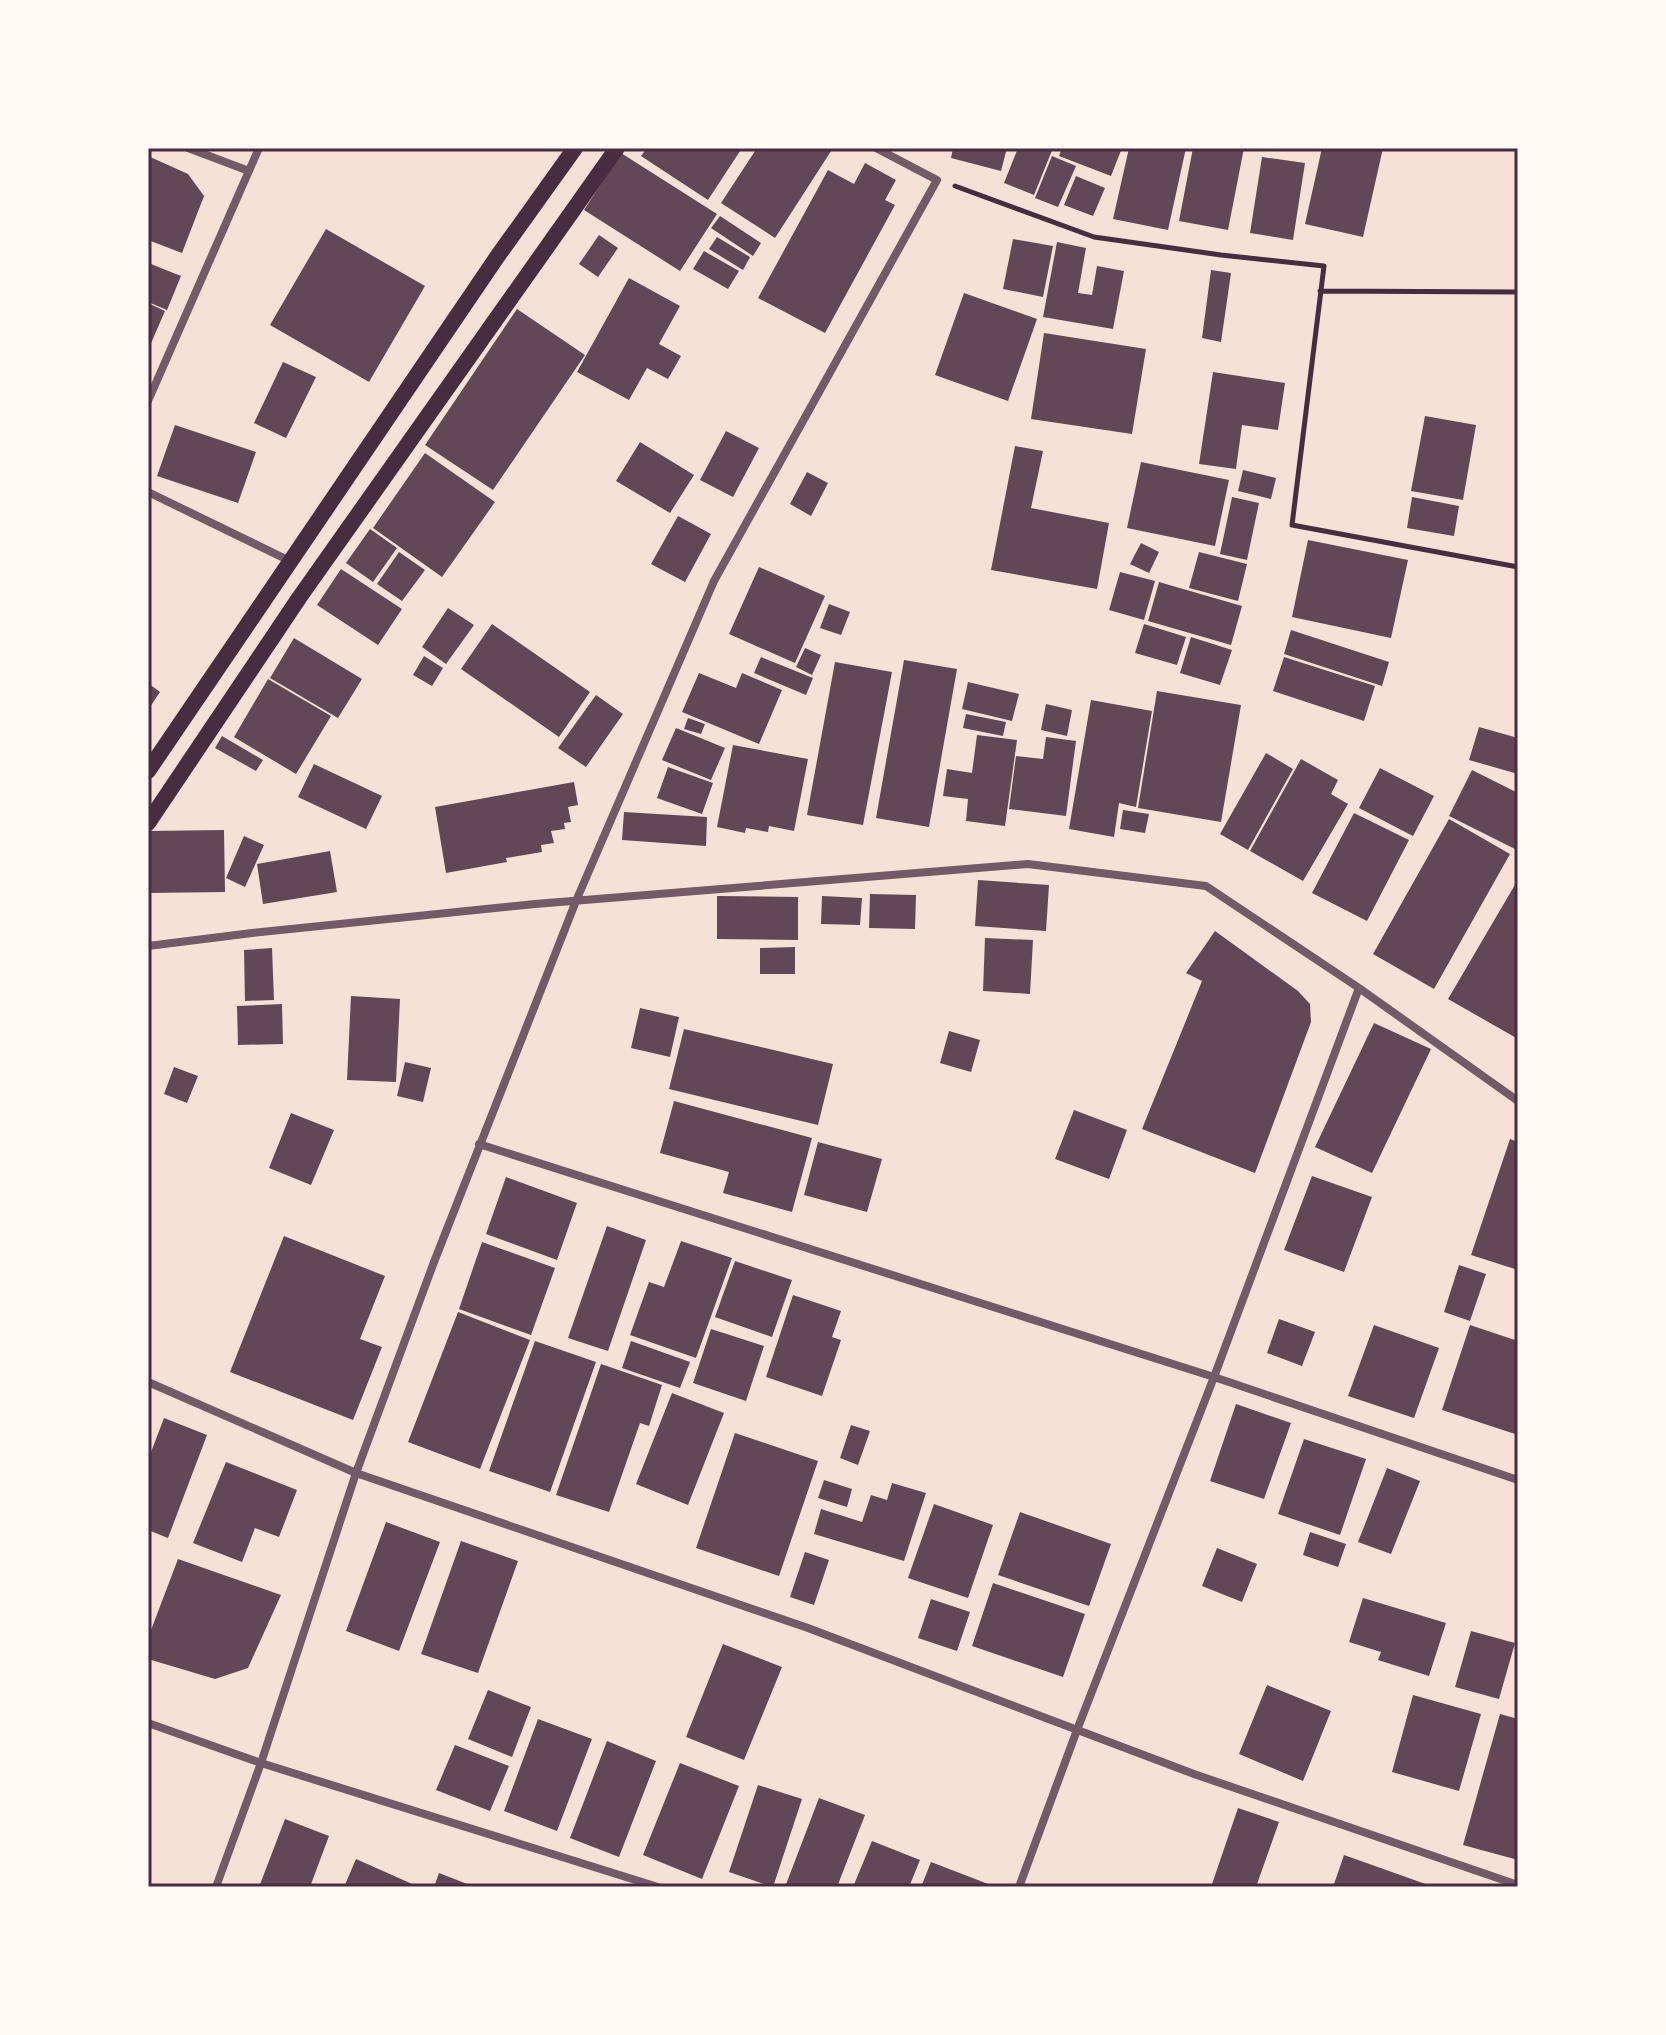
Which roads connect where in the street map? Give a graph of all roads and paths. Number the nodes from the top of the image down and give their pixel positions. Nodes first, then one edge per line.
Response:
1 (188, 148) edge
2 (259, 148) edge
3 (575, 148) edge
4 (617, 148) edge
5 (876, 148) edge
6 (249, 171) junction
7 (937, 180) junction
8 (1320, 292) junction
9 (1518, 292) edge
10 (148, 401) edge
11 (148, 492) edge
12 (291, 561) junction
13 (1518, 567) edge
14 (148, 771) edge
15 (148, 823) edge
16 (576, 901) junction
17 (148, 946) edge
18 (1359, 988) junction
19 (1518, 1101) edge
20 (479, 1144) junction
21 (1214, 1377) junction
22 (148, 1382) edge
23 (356, 1473) junction
24 (1518, 1480) edge
25 (148, 1723) edge
26 (1077, 1730) junction
27 (261, 1763) junction
28 (639, 1884) edge
29 (1518, 1885) edge
30 (216, 1887) edge
31 (658, 1887) edge
32 (1019, 1887) edge

1 - 6 street
2 - 6 street
3 - 12 main road
4 - 15 main road
5 - 7 street
6 - 10 street
7 - 8 path
7 - 16 street
8 - 9 path
8 - 13 path
11 - 12 street
12 - 14 main road
16 - 17 street
16 - 18 street
16 - 20 street
18 - 19 street
18 - 21 street
20 - 21 street
20 - 23 street
21 - 24 street
21 - 26 street
22 - 23 street
23 - 26 street
23 - 27 street
25 - 27 street
26 - 29 street
26 - 32 street
27 - 28 street
27 - 30 street
28 - 31 street

